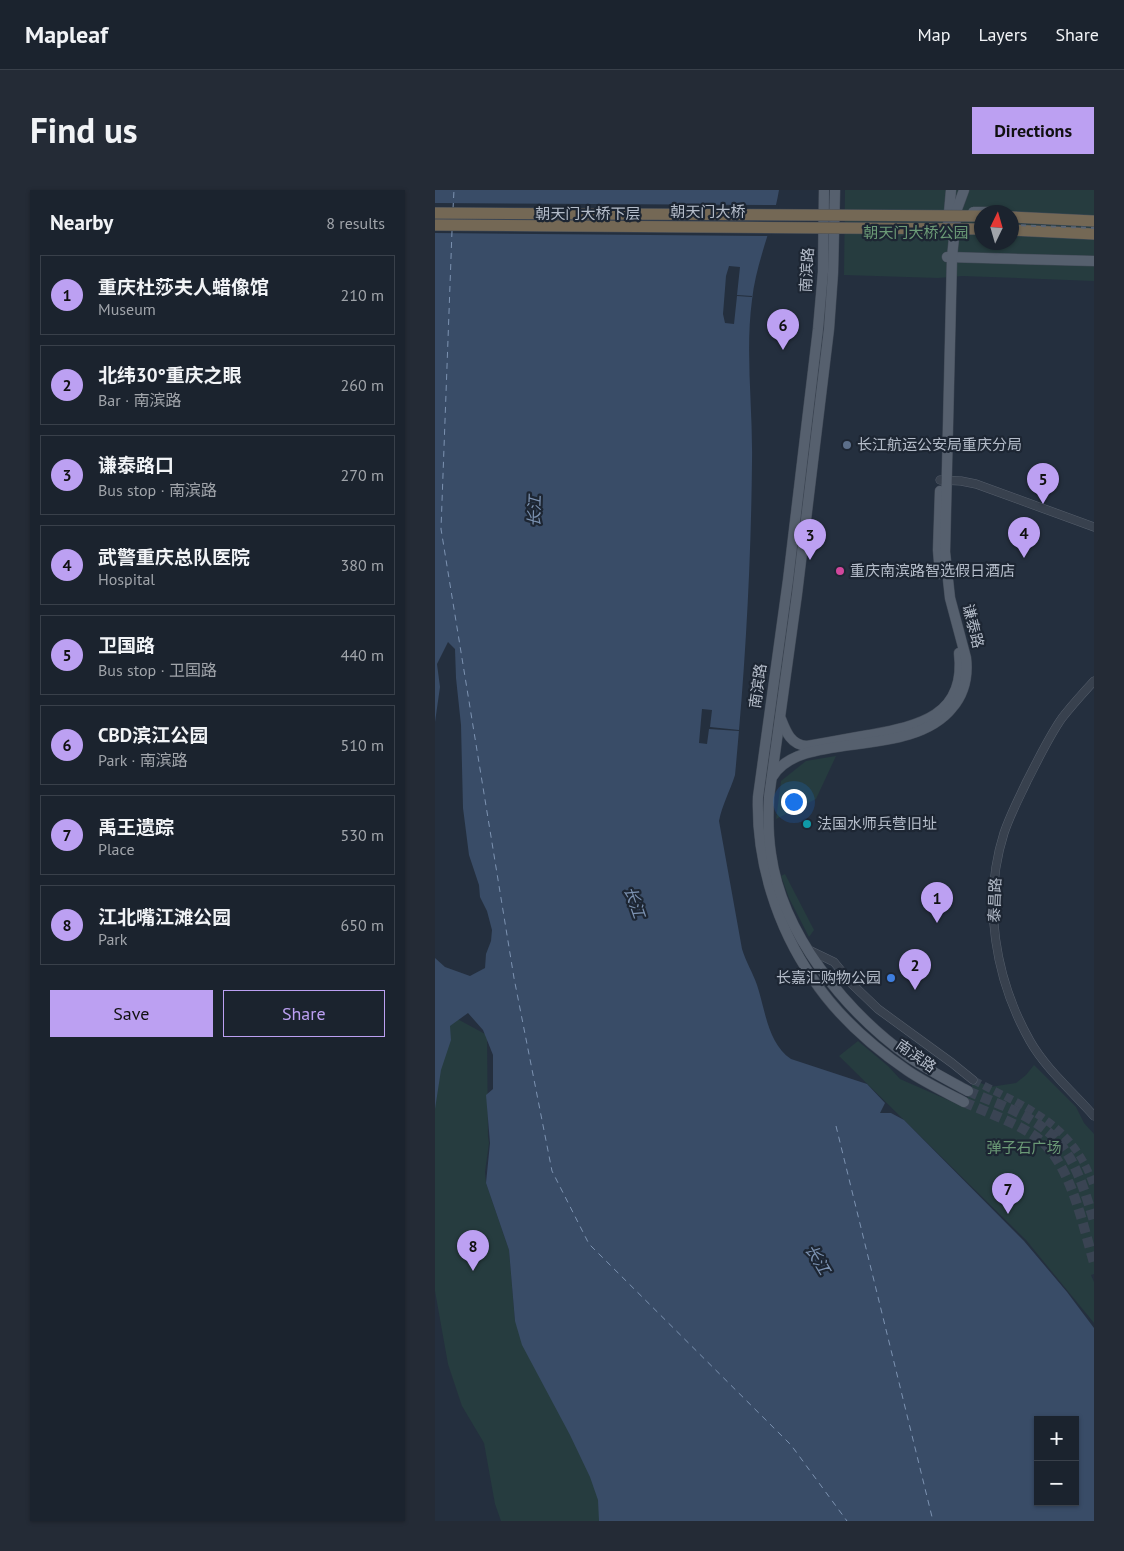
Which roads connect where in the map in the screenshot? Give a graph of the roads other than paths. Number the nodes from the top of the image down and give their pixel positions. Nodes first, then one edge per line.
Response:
1 (824, 190) edge
2 (835, 190) edge
3 (951, 190) edge
4 (964, 190) edge
5 (435, 208) edge
6 (974, 212) edge
7 (435, 213) edge
8 (1019, 213) edge
9 (974, 216) edge
10 (1019, 217) edge
11 (1094, 217) edge
12 (1094, 221) edge
13 (435, 226) edge
14 (974, 231) edge
15 (1019, 232) edge
16 (1094, 235) edge
17 (949, 257) junction
18 (1094, 261) edge
19 (943, 480) junction
20 (796, 508) junction
21 (1094, 527) edge
22 (801, 564) junction
23 (797, 594) junction
24 (785, 599) junction
25 (1094, 681) edge
26 (781, 717) junction
27 (772, 778) junction
28 (807, 949) junction
29 (973, 1080) tunnel mouth
30 (969, 1091) tunnel mouth
31 (964, 1102) tunnel mouth
32 (1094, 1116) edge

1 - 20 main road, 南滨路
2 - 22 main road, 南滨路
3 - 17 main road
4 - 17 main road
5 - 6 main road, 朝天门大桥下层, bridge
7 - 9 highway, 朝天门大桥, bridge
8 - 11 main road
10 - 12 highway
13 - 14 highway, 朝天门大桥, bridge
15 - 16 highway
17 - 18 main road
17 - 19 main road, 谦泰路
19 - 21 street
19 - 26 main road, 谦泰路
19 - 27 main road, 谦泰路
20 - 22 main road
20 - 24 main road, 南滨路
22 - 23 main road, 南滨路
23 - 24 main road
23 - 26 main road, 南滨路
24 - 31 main road, 南滨路
25 - 32 street, 泰昌路
26 - 27 main road, 南滨路
27 - 28 main road, 南滨路
28 - 29 street, 南滨路
28 - 30 main road, 南滨路

